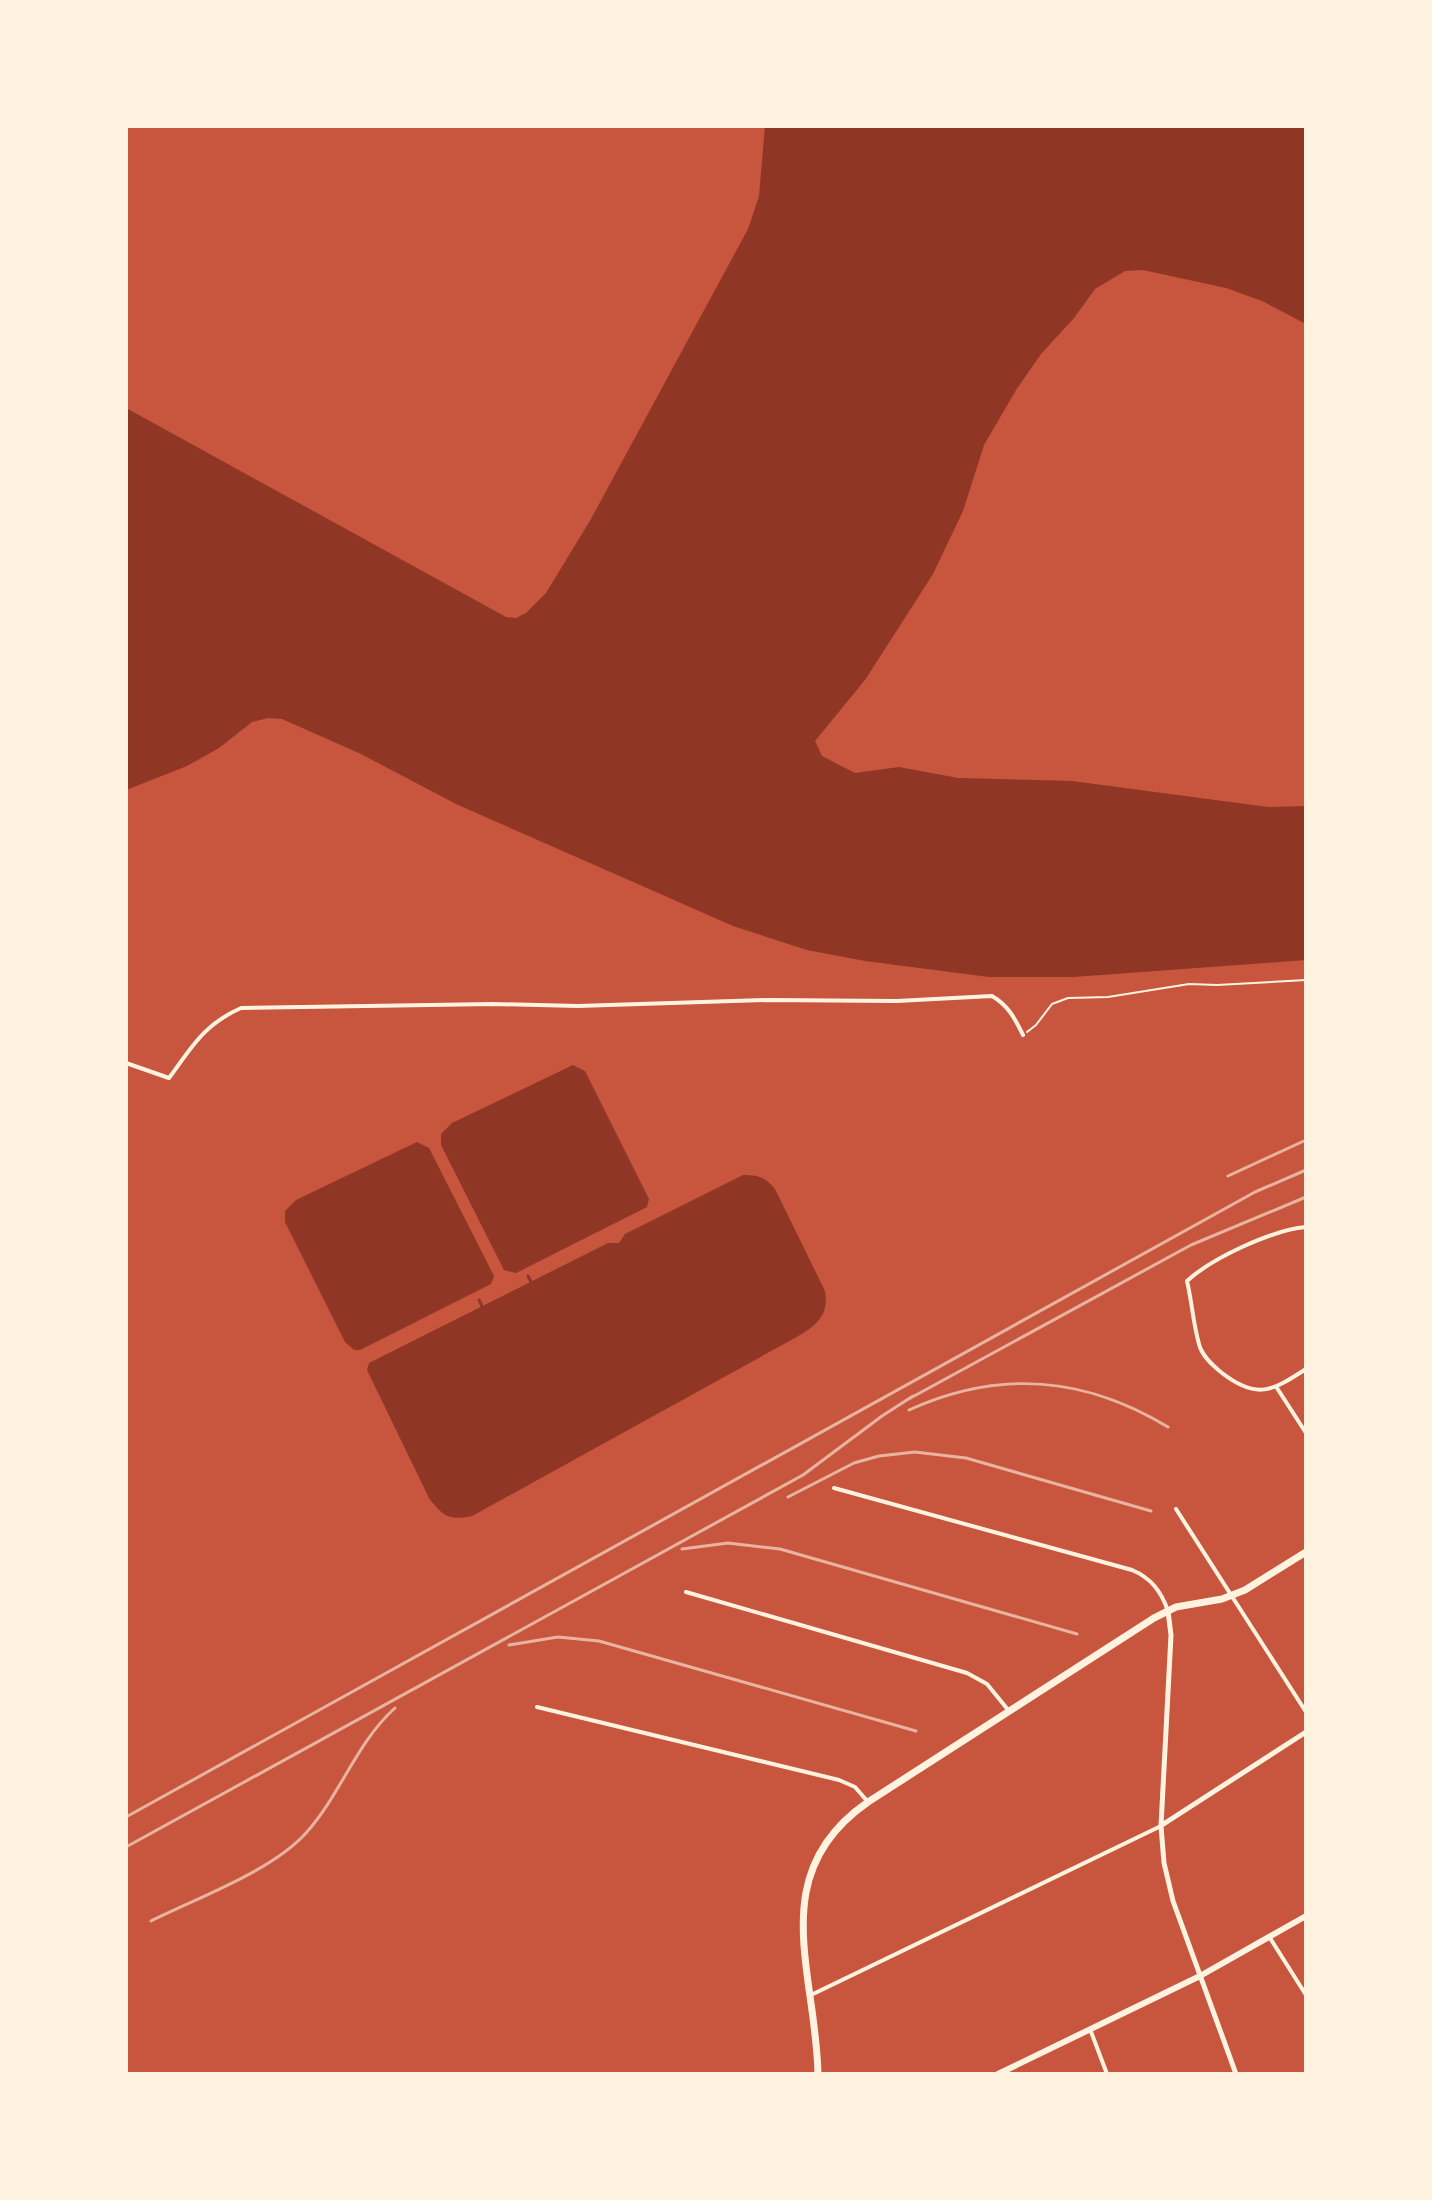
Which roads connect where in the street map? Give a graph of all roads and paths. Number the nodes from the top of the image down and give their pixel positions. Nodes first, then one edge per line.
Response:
1 (1306, 980) edge
2 (1023, 1035) joint
3 (126, 1063) edge
4 (1306, 1227) edge
5 (1306, 1369) edge
6 (1277, 1387) junction
7 (1306, 1433) edge
8 (834, 1488) dead end
9 (1176, 1509) dead end
10 (1306, 1552) edge
11 (686, 1592) dead end
12 (1233, 1596) junction
13 (1168, 1611) junction
14 (537, 1707) dead end
15 (1009, 1711) junction
16 (1306, 1712) edge
17 (1306, 1732) edge
18 (868, 1802) junction
19 (1161, 1826) junction
20 (1306, 1916) edge
21 (1270, 1938) junction
22 (1200, 1976) junction
23 (1306, 1995) edge
24 (809, 1996) junction
25 (1090, 2029) junction
26 (818, 2074) edge
27 (998, 2074) edge
28 (1107, 2074) edge
29 (1236, 2074) edge

1 - 2 path
2 - 3 street
4 - 6 street
5 - 6 street
6 - 7 street
8 - 13 street
9 - 12 street
10 - 12 main road
11 - 15 street
12 - 13 main road
12 - 16 street
13 - 15 main road
13 - 19 street
14 - 18 street
15 - 18 main road
17 - 19 street
18 - 24 main road
19 - 22 street
19 - 24 street
20 - 21 main road
21 - 22 main road
21 - 23 street
22 - 25 main road
22 - 29 street
24 - 26 main road
25 - 27 main road
25 - 28 street

